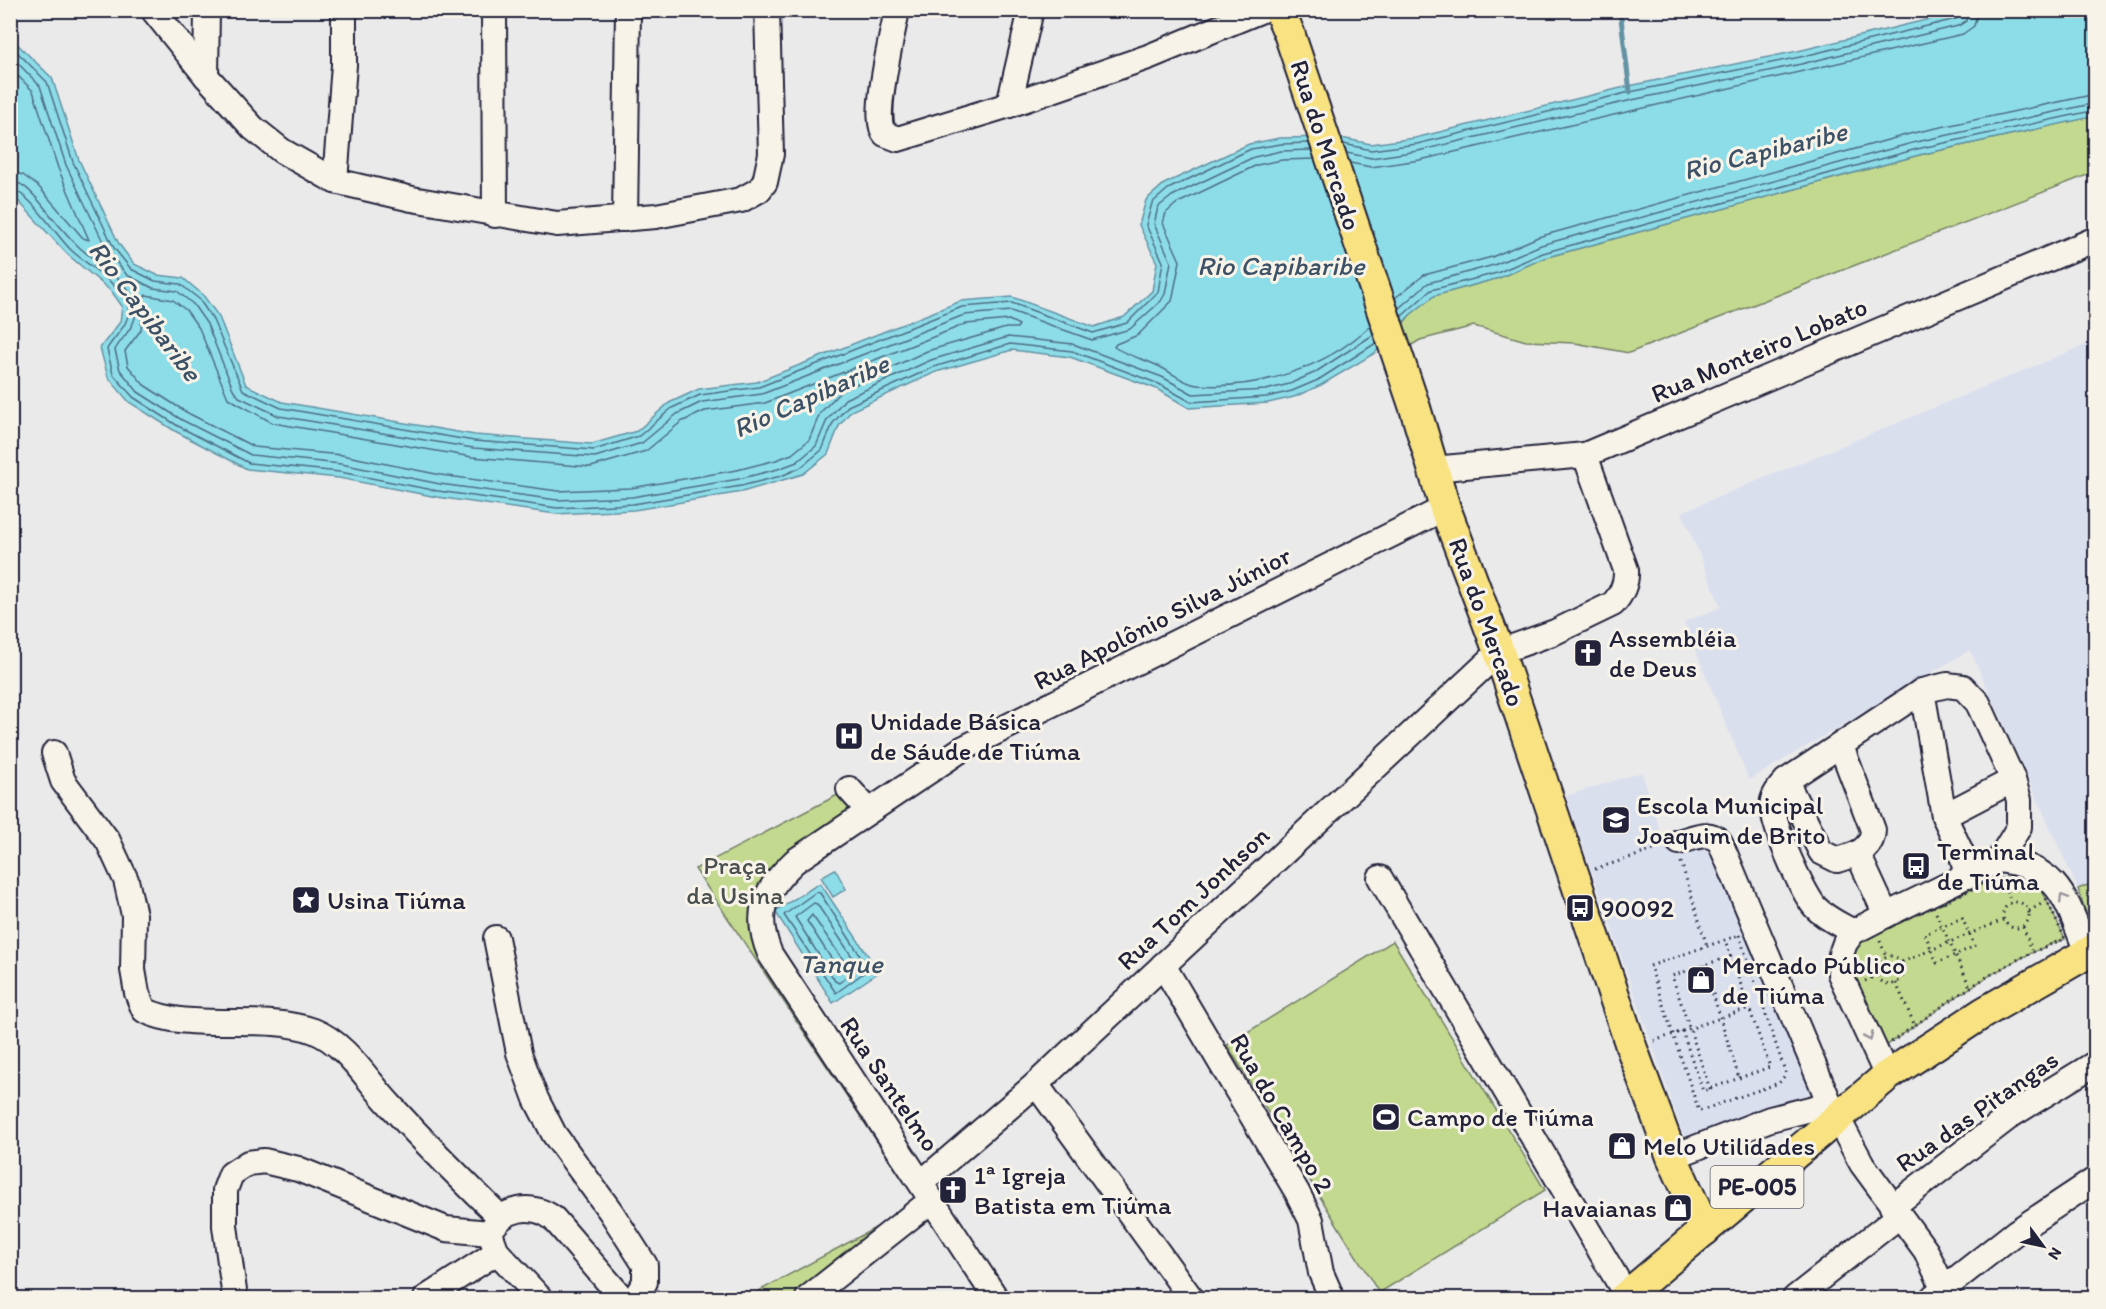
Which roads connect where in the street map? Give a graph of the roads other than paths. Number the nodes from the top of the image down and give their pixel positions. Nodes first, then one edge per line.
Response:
1 (153, 10) edge
2 (207, 10) edge
3 (344, 10) edge
4 (494, 10) edge
5 (628, 10) edge
6 (767, 10) edge
7 (897, 10) edge
8 (1031, 10) edge
9 (1262, 10) edge
10 (1279, 10) edge
11 (206, 76) junction
12 (1010, 105) junction
13 (335, 181) junction
14 (495, 215) junction
15 (626, 219) junction
16 (2096, 239) edge
17 (1585, 454) junction
18 (1433, 469) junction
19 (1445, 508) junction
20 (1499, 652) junction
21 (1922, 691) junction
22 (1841, 746) junction
23 (54, 753) dead end
24 (2013, 780) junction
25 (1786, 781) junction
26 (849, 789) dead end
27 (868, 810) junction
28 (1944, 816) junction
29 (1677, 843) road end
30 (1858, 854) junction
31 (2000, 869) junction
32 (1967, 876) junction
33 (1380, 878) dead end
34 (766, 895) joint
35 (1872, 926) junction
36 (496, 938) dead end
37 (2091, 950) edge
38 (1163, 965) junction
39 (2096, 1063) edge
40 (1887, 1076) junction
41 (1036, 1084) junction
42 (1834, 1111) junction
43 (1672, 1157) junction
44 (2096, 1179) edge
45 (927, 1191) junction
46 (1896, 1211) junction
47 (1705, 1230) junction
48 (496, 1234) junction
49 (1941, 1295) edge
50 (1627, 1298) edge
51 (235, 1299) edge
52 (426, 1299) edge
53 (540, 1299) edge
54 (622, 1299) edge
55 (635, 1299) edge
56 (808, 1299) edge
57 (996, 1299) edge
58 (1191, 1299) edge
59 (1332, 1299) edge
60 (1795, 1299) edge

1 - 11 street
2 - 11 street
3 - 13 street
4 - 14 street
5 - 15 street
6 - 15 street
7 - 12 street
8 - 12 street
9 - 12 street
10 - 18 main road, Rua do Mercado
11 - 13 street
13 - 14 street
14 - 15 street
16 - 17 street, Rua Monteiro Lobato
17 - 18 street, Rua Monteiro Lobato
17 - 20 street
18 - 19 main road, Rua do Mercado
19 - 20 main road, Rua do Mercado
19 - 27 street, Rua Apolônio Silva Júnior
20 - 38 street, Rua Tom Jonhson
20 - 43 main road, Rua do Mercado
21 - 22 street
21 - 24 street
21 - 28 street
22 - 25 street
22 - 30 street
23 - 48 street
24 - 28 street
24 - 31 street
25 - 30 street
25 - 35 street
26 - 27 street
27 - 34 street, Rua Apolônio Silva Júnior
28 - 32 street
29 - 42 street
30 - 35 street
31 - 32 street
37 -> 31 street
32 - 35 street
33 - 50 street
34 - 45 street, Rua Santelmo
35 -> 40 street
36 - 55 street
37 - 40 main road, PE-005
38 - 41 street, Rua Tom Jonhson
38 - 59 street, Rua do Campo 2
39 - 46 street, Rua das Pitangas
40 - 42 main road, PE-005
41 - 45 street, Rua Tom Jonhson
41 - 58 street
42 - 43 street
42 - 46 street
42 - 47 main road, PE-005
43 - 47 main road, Rua do Mercado
44 - 49 street
45 - 56 street, Rua Tom Jonhson
45 - 57 street, Rua Santelmo
46 - 49 street
46 - 60 street, Rua das Pitangas
47 - 50 main road, PE-005
48 - 51 street
48 - 52 street
48 - 53 street
48 - 54 street

